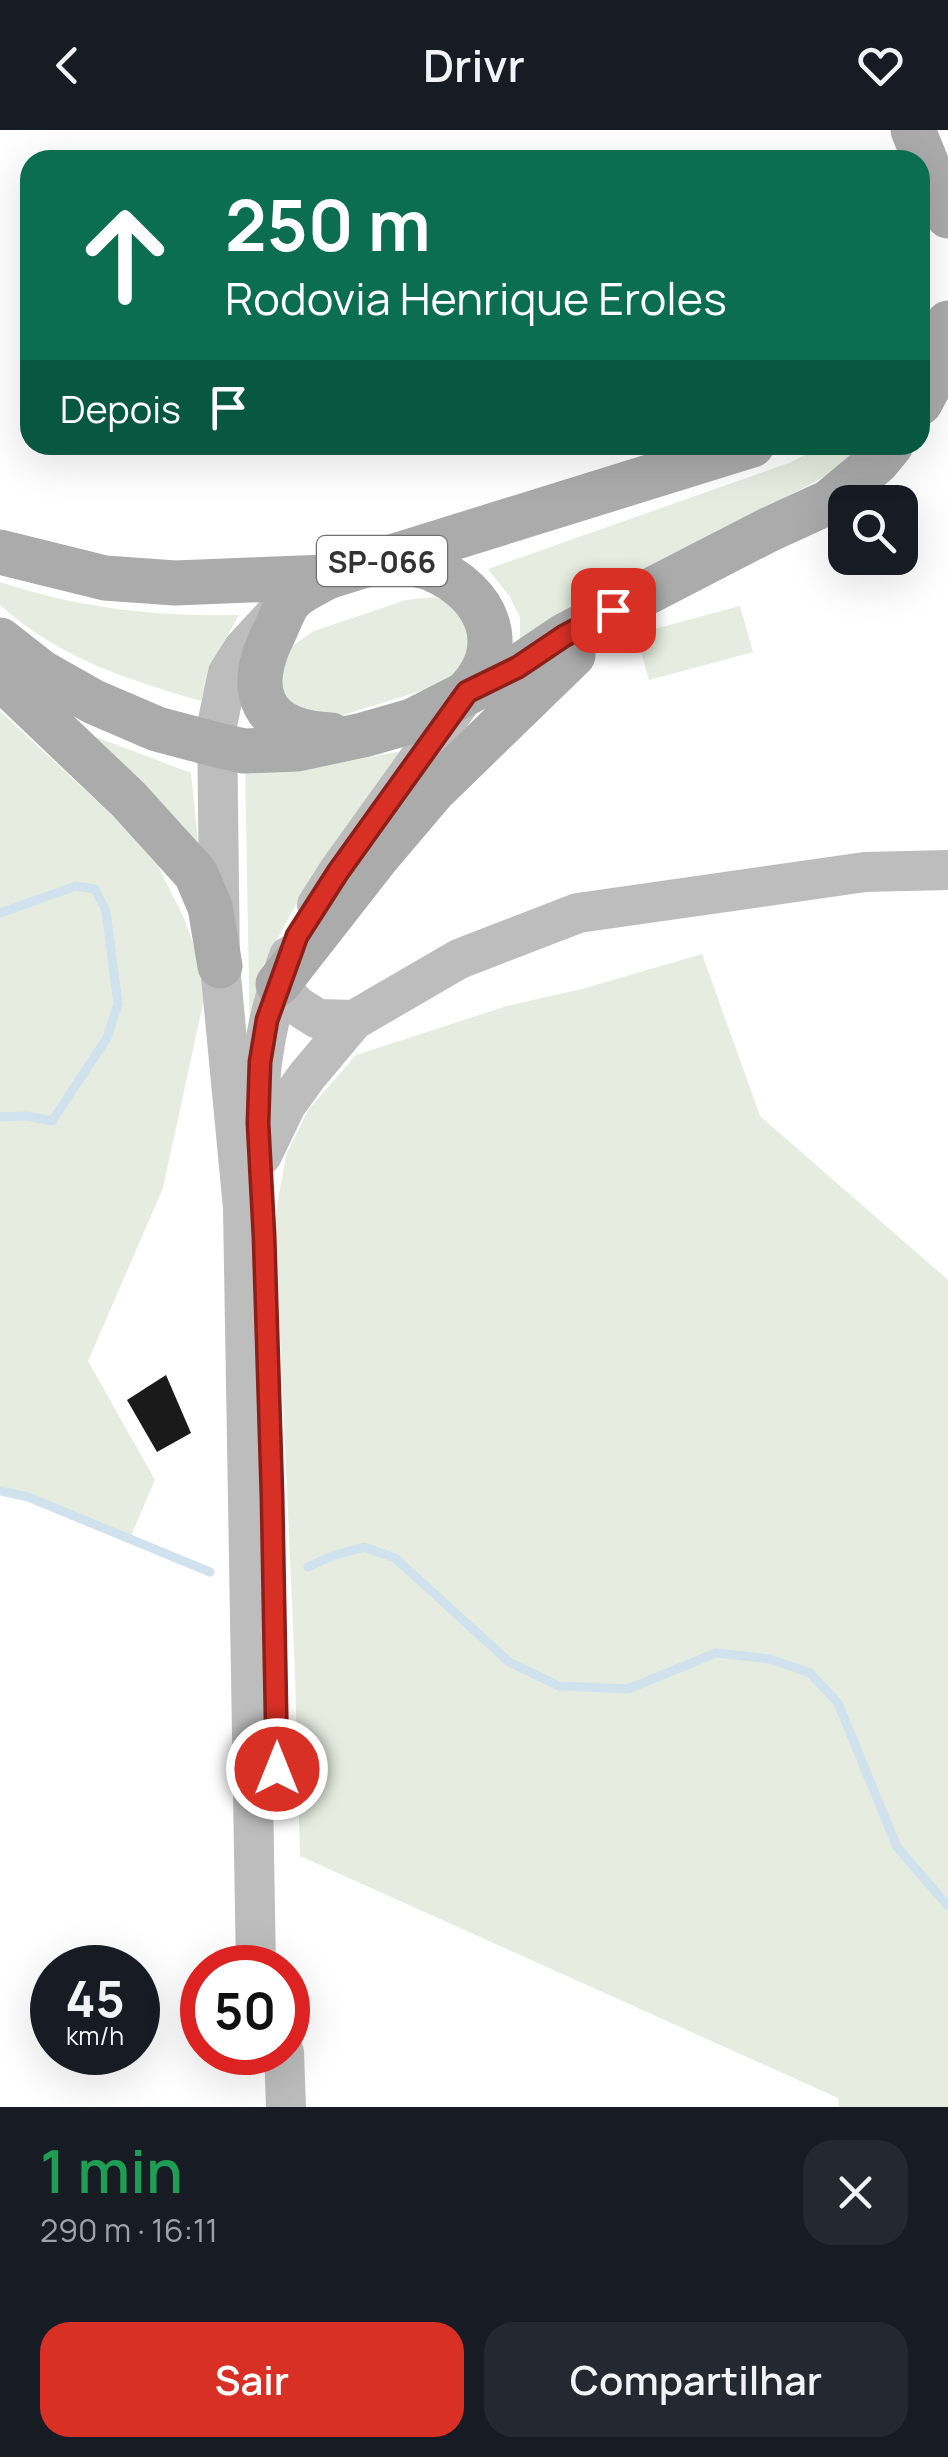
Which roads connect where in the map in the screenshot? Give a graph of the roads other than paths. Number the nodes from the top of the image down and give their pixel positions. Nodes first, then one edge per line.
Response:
1 (930, 176) edge
2 (948, 216) edge
3 (948, 323) edge
4 (930, 384) edge
5 (720, 455) edge
6 (882, 455) edge
7 (0, 552) edge
8 (385, 560) junction
9 (309, 588) junction
10 (638, 598) junction
11 (0, 640) edge
12 (0, 677) edge
13 (467, 692) junction
14 (363, 735) junction
15 (216, 746) junction
16 (948, 870) edge
17 (220, 966) junction
18 (278, 984) junction
19 (354, 1020) junction
20 (260, 1160) junction
21 (256, 1945) edge
22 (282, 1945) edge
23 (258, 2075) edge
24 (285, 2075) edge
25 (259, 2107) edge
26 (286, 2107) edge

1 - 2 main road
3 - 4 main road
5 - 8 main road, SP-066
6 - 10 main road
7 - 9 main road, SP-066
8 - 9 main road, SP-066
8 - 13 main road
9 - 14 main road
9 - 15 main road
10 - 13 main road
10 - 18 main road
11 - 15 main road
12 - 17 main road
13 - 14 main road
13 - 18 main road
14 - 15 main road
15 - 17 main road
16 - 19 main road
17 - 21 main road
18 - 19 main road
18 - 20 main road
19 - 20 main road
20 - 22 main road
23 - 25 main road
24 - 26 main road

